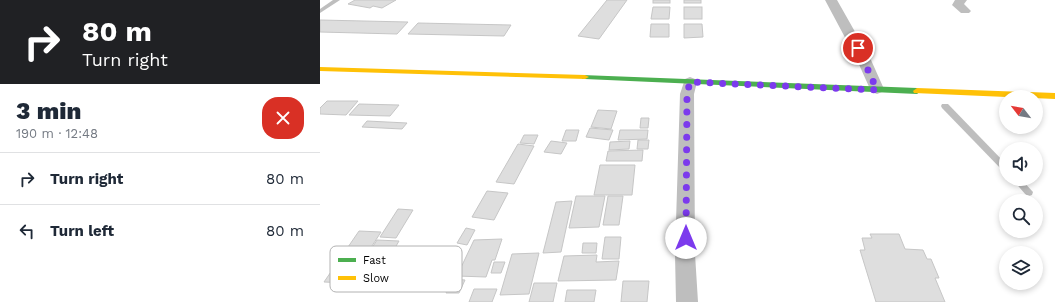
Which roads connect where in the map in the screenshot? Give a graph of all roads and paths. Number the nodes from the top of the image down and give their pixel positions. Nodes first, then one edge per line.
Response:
1 (337, 0) edge
2 (831, 0) edge
3 (961, 0) edge
4 (320, 11) edge
5 (965, 11) dead end
6 (320, 69) edge
7 (877, 90) junction
8 (688, 91) junction
9 (1055, 96) edge
10 (941, 106) joint
11 (960, 106) dead end
12 (999, 162) edge
13 (1023, 186) edge
14 (1029, 192) dead end
15 (686, 302) edge

1 - 4 lane
2 - 7 street
3 - 5 street
6 - 8 main road
7 - 8 main road
7 - 9 main road
8 - 15 street
10 - 11 main road
10 - 12 lane
13 - 14 lane

